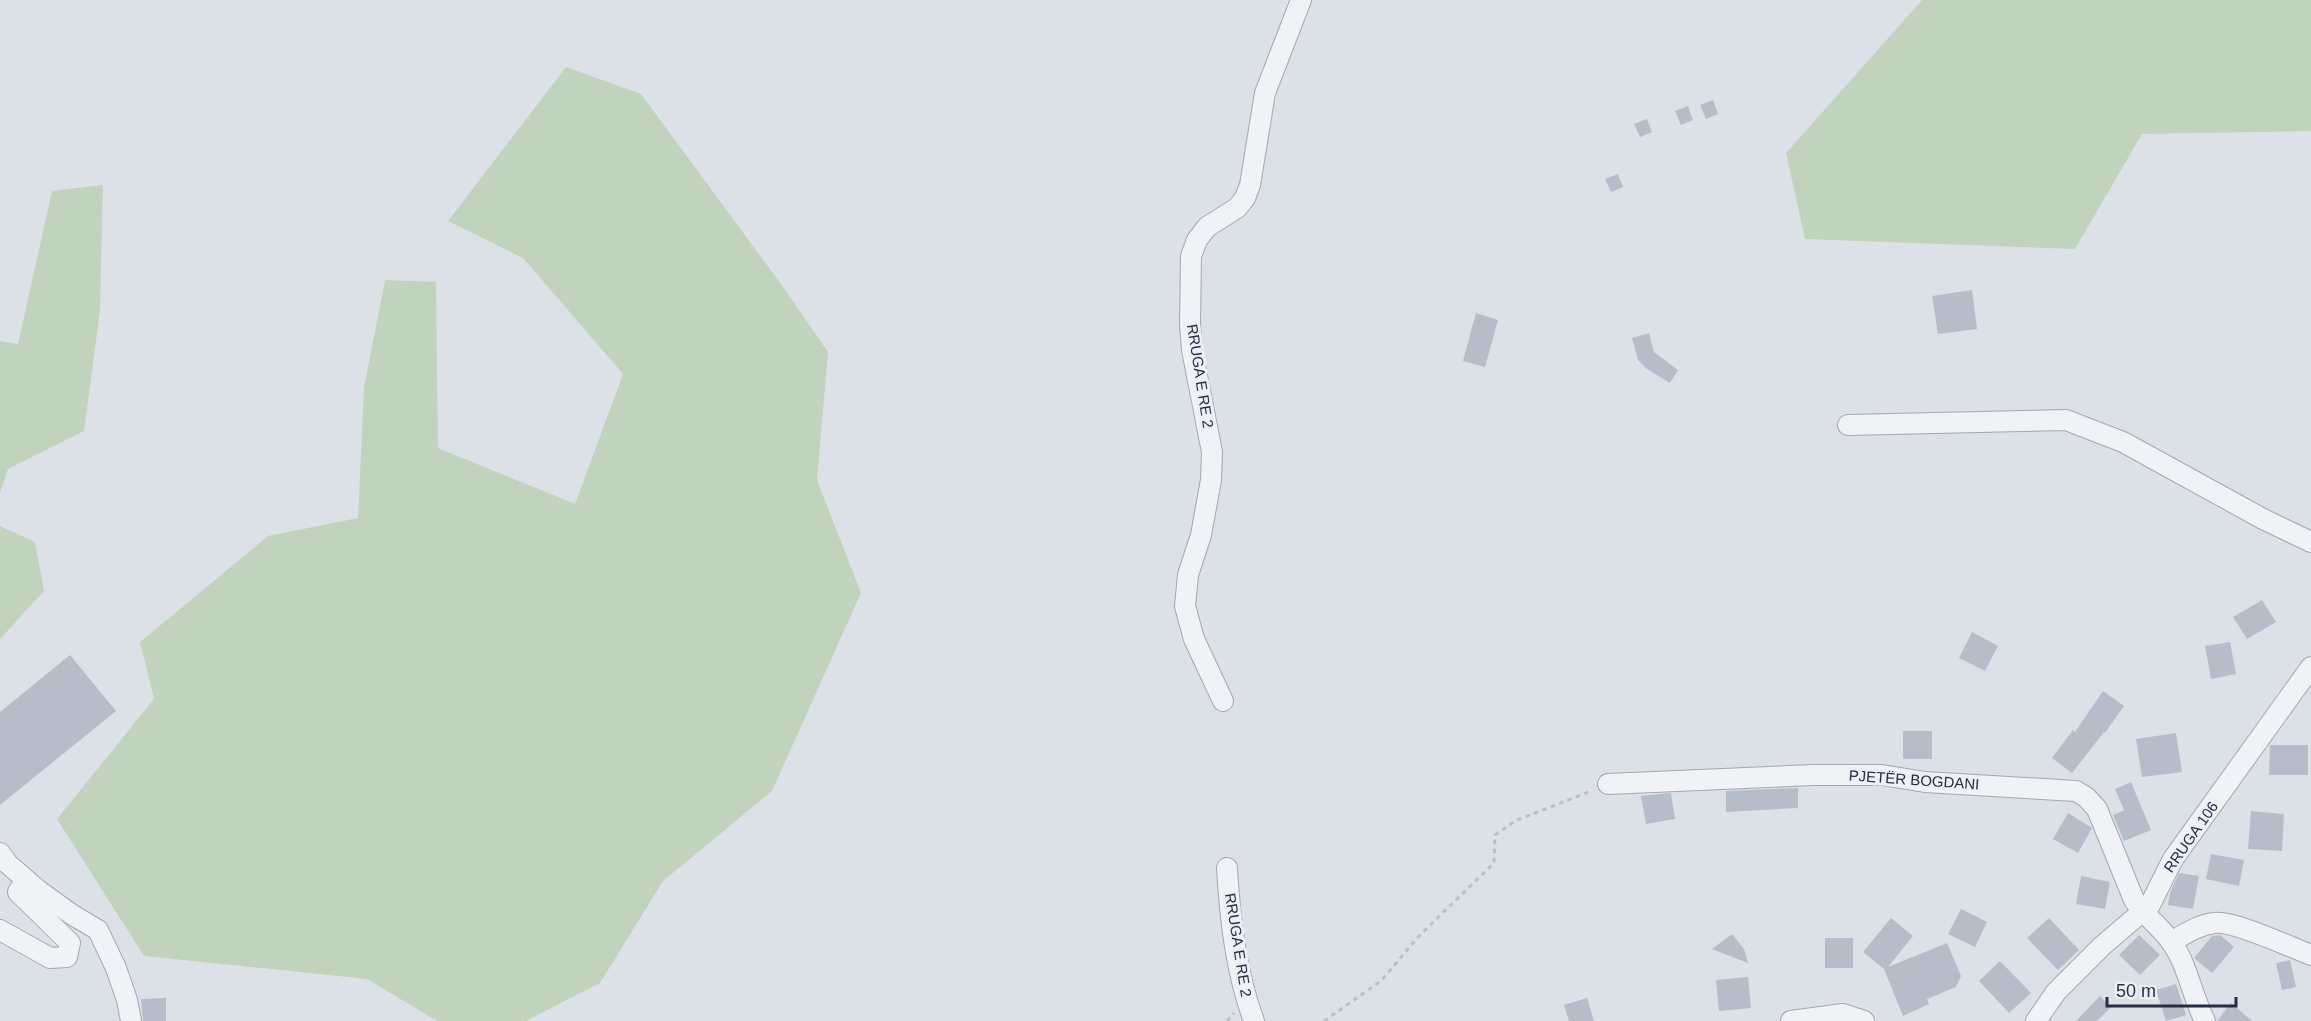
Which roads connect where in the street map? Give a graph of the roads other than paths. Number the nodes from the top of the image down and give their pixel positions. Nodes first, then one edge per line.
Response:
1 (1301, 0) edge
2 (1848, 425) dead end
3 (2311, 542) edge
4 (2311, 667) edge
5 (1223, 701) dead end
6 (1608, 784) road end
7 (0, 853) edge
8 (1227, 868) dead end
9 (26, 880) junction
10 (2142, 912) junction
11 (0, 930) edge
12 (2171, 942) junction
13 (2311, 955) edge
14 (131, 1021) edge
15 (1254, 1021) edge
16 (1791, 1021) edge
17 (1864, 1021) edge
18 (2036, 1021) edge
19 (2205, 1021) edge

1 - 5 street, RRUGA E RE 2
2 - 3 street
4 - 10 street, RRUGA 106
6 - 10 street, PJETËR BOGDANI
7 - 9 street
8 - 15 street, RRUGA E RE 2
9 - 11 street
9 - 14 street
10 - 12 street, PJETËR BOGDANI
10 - 18 street, RRUGA 106
12 - 13 street
12 - 19 street, PJETËR BOGDANI
16 - 17 street

